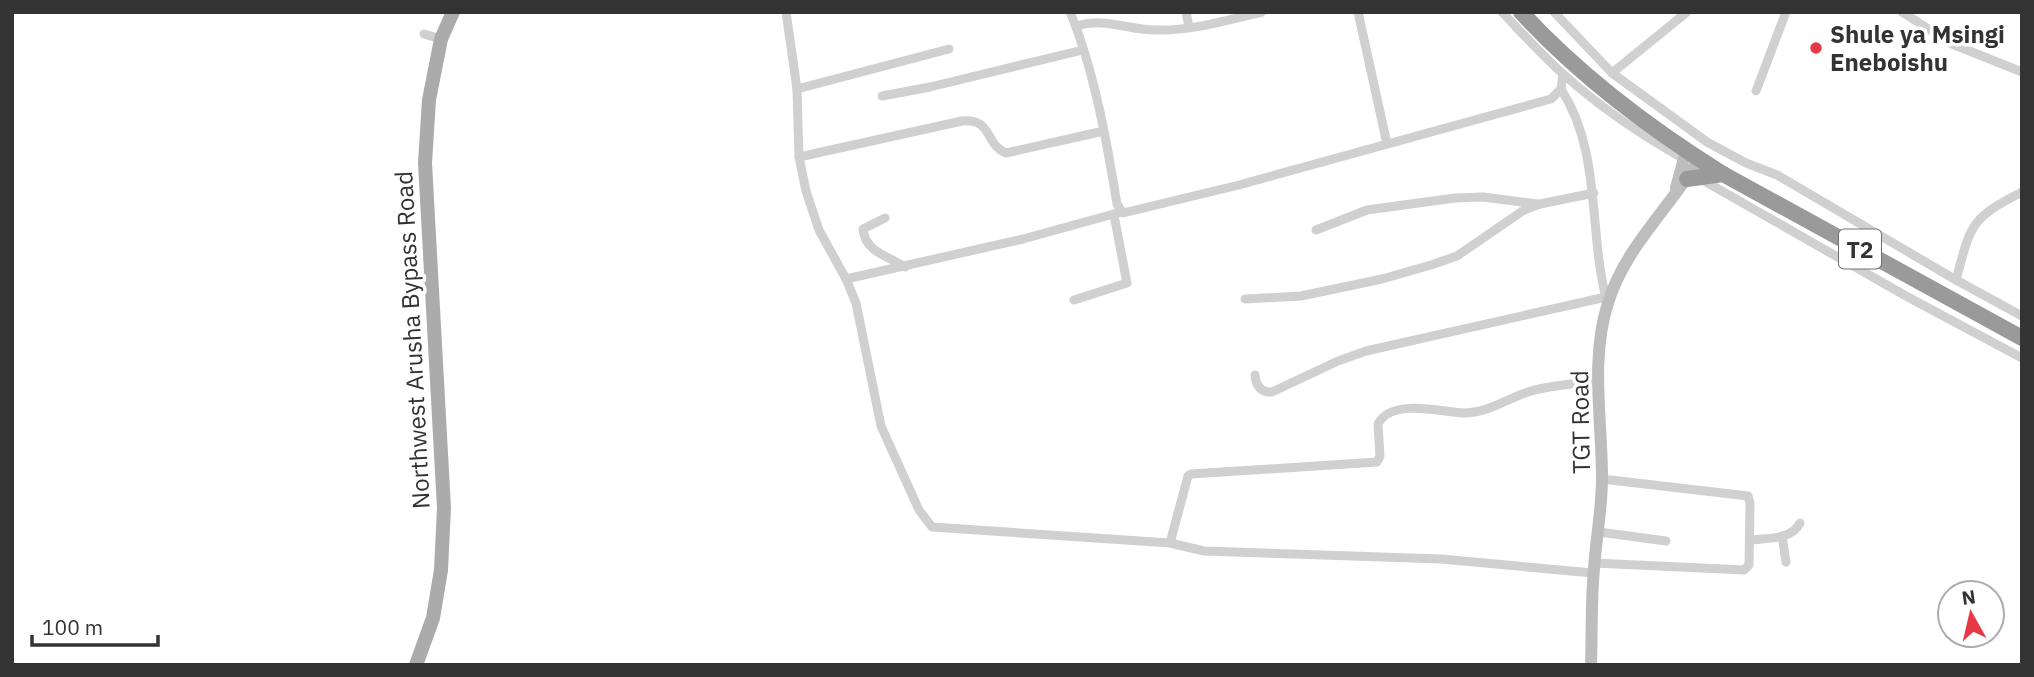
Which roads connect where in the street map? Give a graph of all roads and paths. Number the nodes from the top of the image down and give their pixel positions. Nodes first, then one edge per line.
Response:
1 (453, 12) edge
2 (786, 12) edge
3 (1070, 12) edge
4 (1186, 12) edge
5 (1262, 12) edge
6 (1358, 12) edge
7 (1502, 12) edge
8 (1521, 12) edge
9 (1554, 12) edge
10 (1688, 12) edge
11 (1786, 12) edge
12 (1902, 12) edge
13 (1676, 16) edge
14 (1076, 26) junction
15 (1189, 27) junction
16 (424, 34) dead end
17 (441, 39) junction
18 (949, 49) dead end
19 (1083, 50) junction
20 (2022, 72) edge
21 (1612, 73) junction
22 (1563, 74) junction
23 (797, 89) junction
24 (1561, 89) junction
25 (1756, 91) dead end
26 (883, 96) dead end
27 (1104, 131) junction
28 (1387, 144) junction
29 (1689, 156) junction
30 (799, 157) junction
31 (1723, 174) junction
32 (1692, 178) junction
33 (2022, 192) edge
34 (1594, 193) junction
35 (1673, 198) junction
36 (1540, 204) junction
37 (1118, 214) junction
38 (885, 218) dead end
39 (1316, 230) dead end
40 (905, 267) junction
41 (846, 279) junction
42 (1956, 280) junction
43 (1245, 299) dead end
44 (1074, 300) dead end
45 (1607, 300) junction
46 (2022, 316) edge
47 (2022, 338) edge
48 (2022, 358) edge
49 (1255, 375) dead end
50 (1598, 381) junction
51 (1602, 479) junction
52 (1800, 523) dead end
53 (1599, 532) junction
54 (1782, 536) junction
55 (1750, 540) junction
56 (1666, 541) dead end
57 (1170, 543) junction
58 (1786, 562) dead end
59 (1594, 568) junction
60 (416, 665) edge
61 (1591, 665) edge

1 - 17 main road, Northwest Arusha Bypass Road
2 - 23 street
3 - 14 street
4 - 15 street
5 - 15 street
6 - 28 street
7 - 22 street
8 - 29 highway, T2
9 - 21 street
10 - 13 street
11 - 25 street
12 - 20 street
13 - 21 street
14 - 15 street
14 - 19 street
16 - 17 street
17 - 60 main road, Northwest Arusha Bypass Road
18 - 23 street
19 - 26 street
19 - 27 street
21 - 42 street
22 - 24 street
22 - 29 street
23 - 30 street
24 - 28 street
24 - 34 street
27 - 30 street
27 - 37 street
28 - 37 street
29 - 31 highway, T2
29 - 32 street, TGT Road
29 - 35 street
30 - 41 street
31 - 32 highway
31 - 47 highway, T2
32 - 35 street, TGT Road
32 - 48 street
33 - 42 street
34 - 36 street
34 - 45 street
35 - 45 street, TGT Road
36 - 39 street
36 - 43 street
37 - 40 street
37 - 44 street
38 - 40 street
40 - 41 street
41 - 57 street
42 - 46 street
45 - 49 street
45 - 50 street, TGT Road
50 - 51 street, TGT Road
50 - 57 street
51 - 53 street, TGT Road
51 - 55 street
52 - 54 street
53 - 56 street
53 - 59 street, TGT Road
54 - 55 street
54 - 58 street
55 - 59 street
57 - 59 street
59 - 61 street, TGT Road

